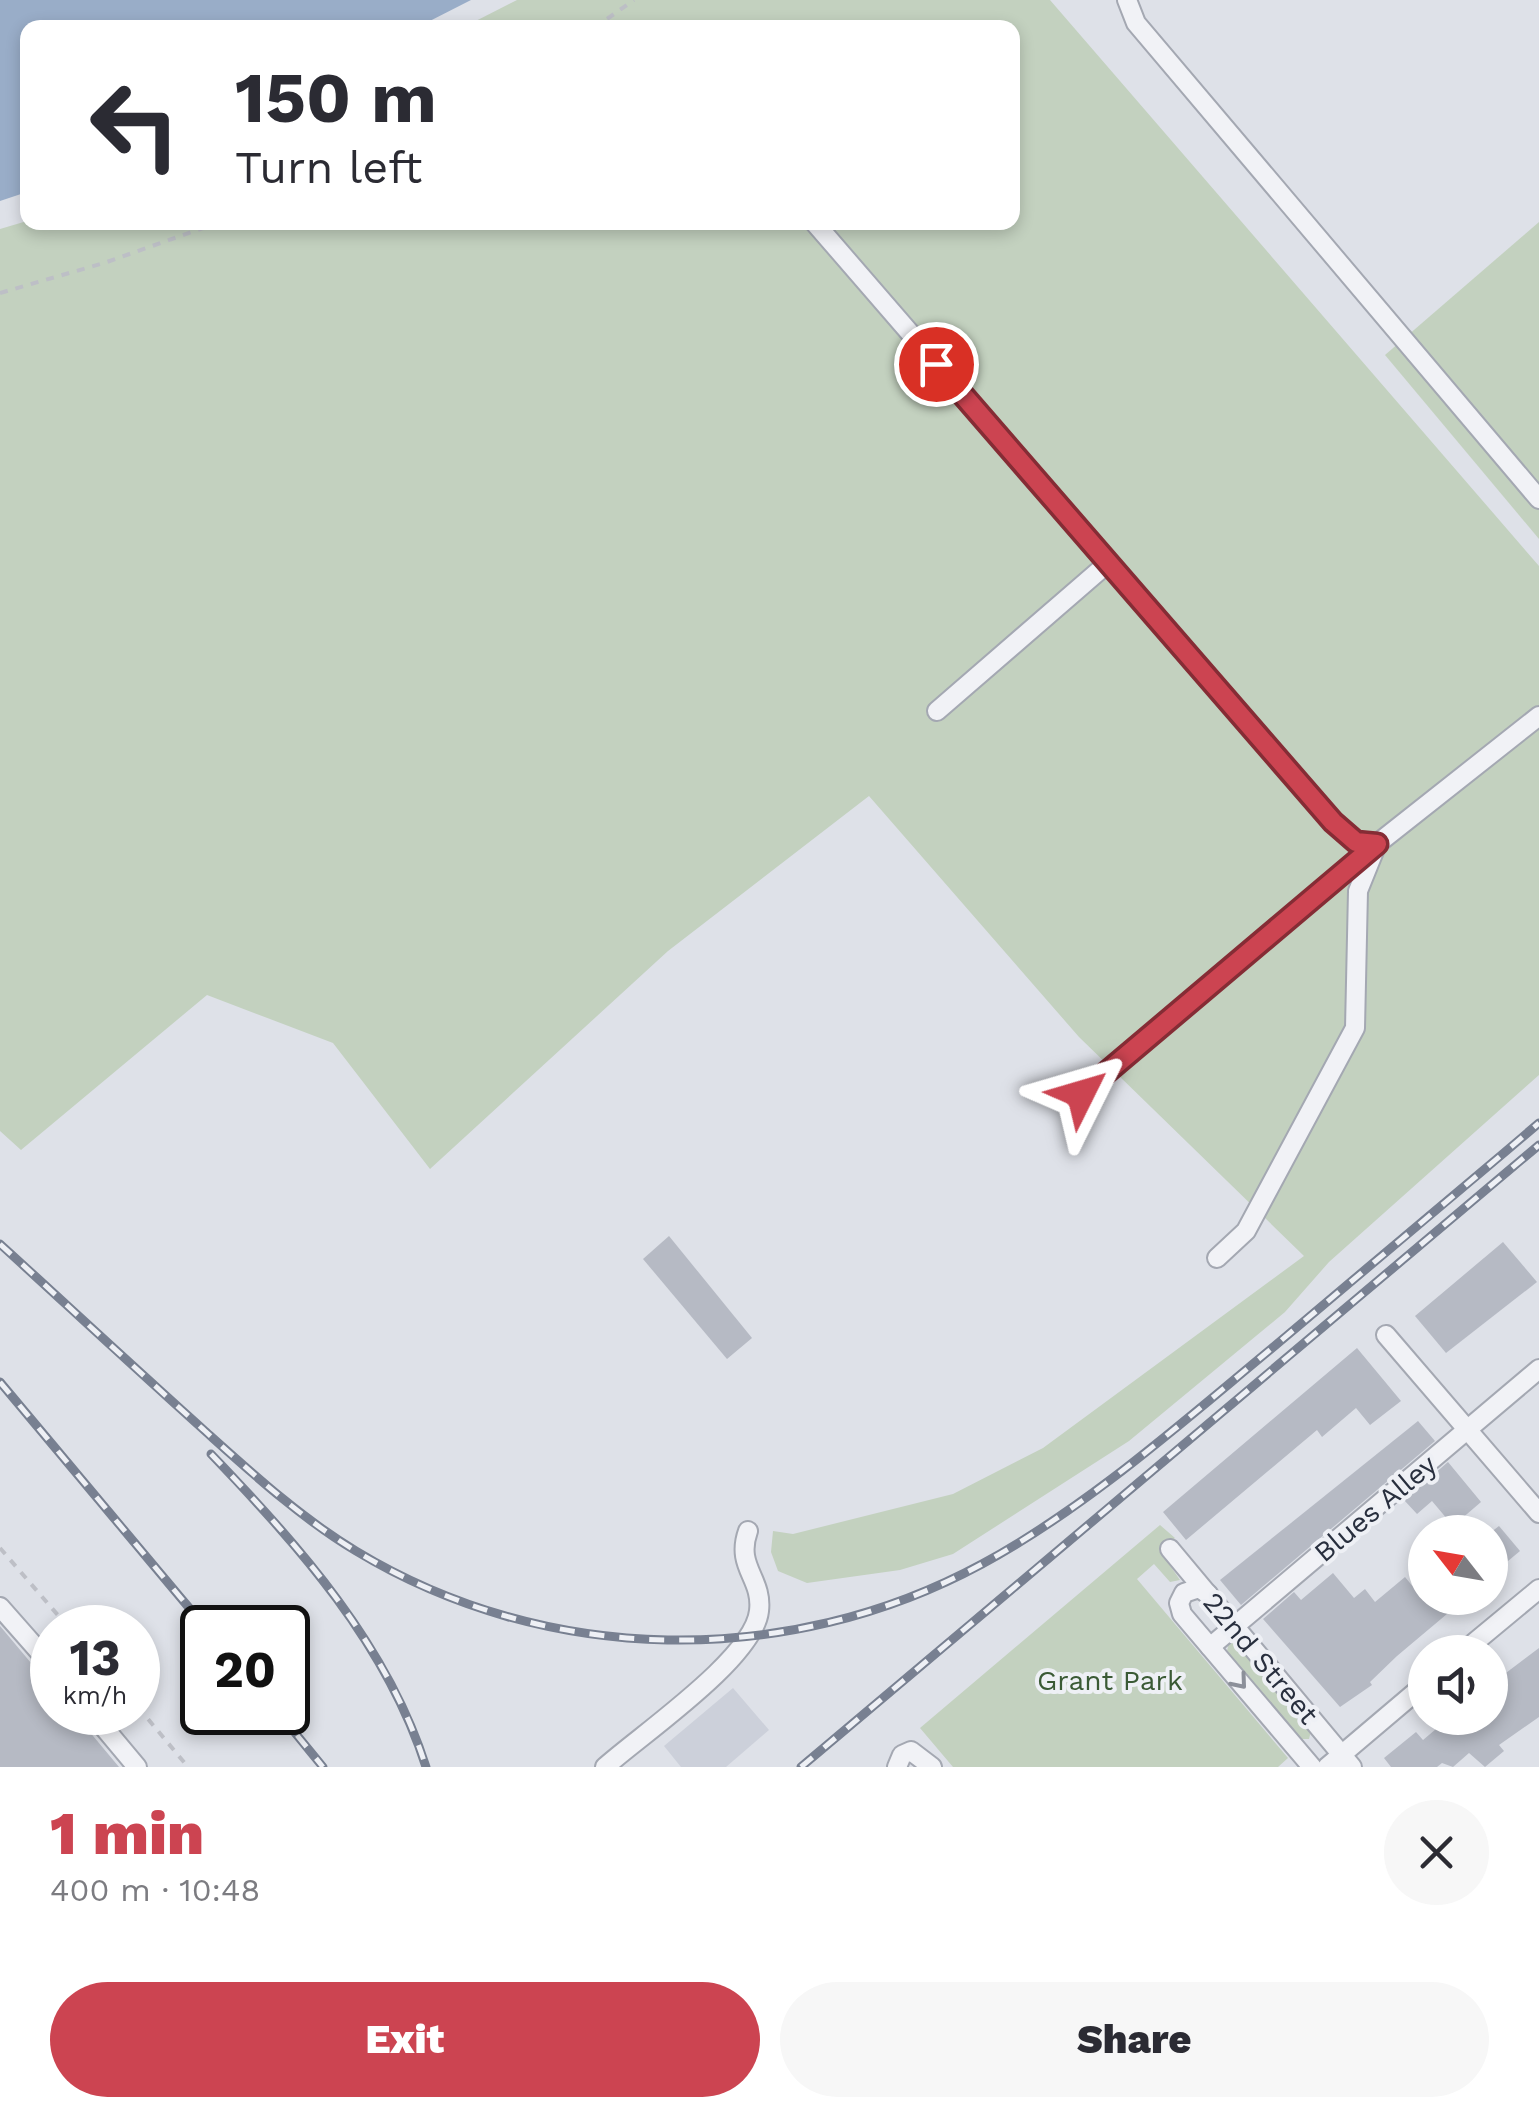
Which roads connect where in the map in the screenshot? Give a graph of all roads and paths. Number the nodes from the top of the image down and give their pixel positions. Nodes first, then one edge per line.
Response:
1 (634, 0) edge
2 (1127, 0) edge
3 (605, 20) edge
4 (197, 230) edge
5 (821, 230) edge
6 (0, 292) edge
7 (1539, 500) edge
8 (1108, 563) junction
9 (936, 711) dead end
10 (1539, 716) edge
11 (1377, 844) junction
12 (1081, 1094) dead end
13 (1217, 1258) dead end
14 (1386, 1334) dead end
15 (1539, 1369) edge
16 (1467, 1430) junction
17 (1539, 1514) edge
18 (748, 1531) dead end
19 (0, 1548) edge
20 (1170, 1549) dead end
21 (1539, 1589) edge
22 (1208, 1594) junction
23 (49, 1605) edge
24 (0, 1608) edge
25 (1236, 1626) junction
26 (1484, 1635) edge
27 (30, 1641) edge
28 (1210, 1647) junction
29 (1408, 1701) edge
30 (160, 1733) edge
31 (110, 1735) edge
32 (1347, 1761) edge
33 (137, 1767) edge
34 (188, 1767) edge
35 (604, 1767) edge
36 (897, 1767) edge
37 (932, 1767) edge
38 (1312, 1767) edge
39 (1326, 1767) edge

1 - 3 path
2 - 7 street
4 - 6 path
5 - 8 street
8 - 9 street
8 - 11 street
10 - 11 street
11 - 12 street
11 - 13 street
14 - 16 street
15 - 16 street, Blues Alley
16 - 17 street
16 - 25 street, Blues Alley
18 - 35 street
19 - 23 path
20 - 22 street, 22nd Street
21 - 26 street
22 - 25 street, 22nd Street
22 - 28 street, 22nd Street
24 - 27 street
25 - 28 street, Blues Alley
25 - 32 street, 22nd Street
28 -> 38 street, 22nd Street
29 - 32 street
30 - 34 path
31 - 33 street
32 - 39 street
36 - 37 street

